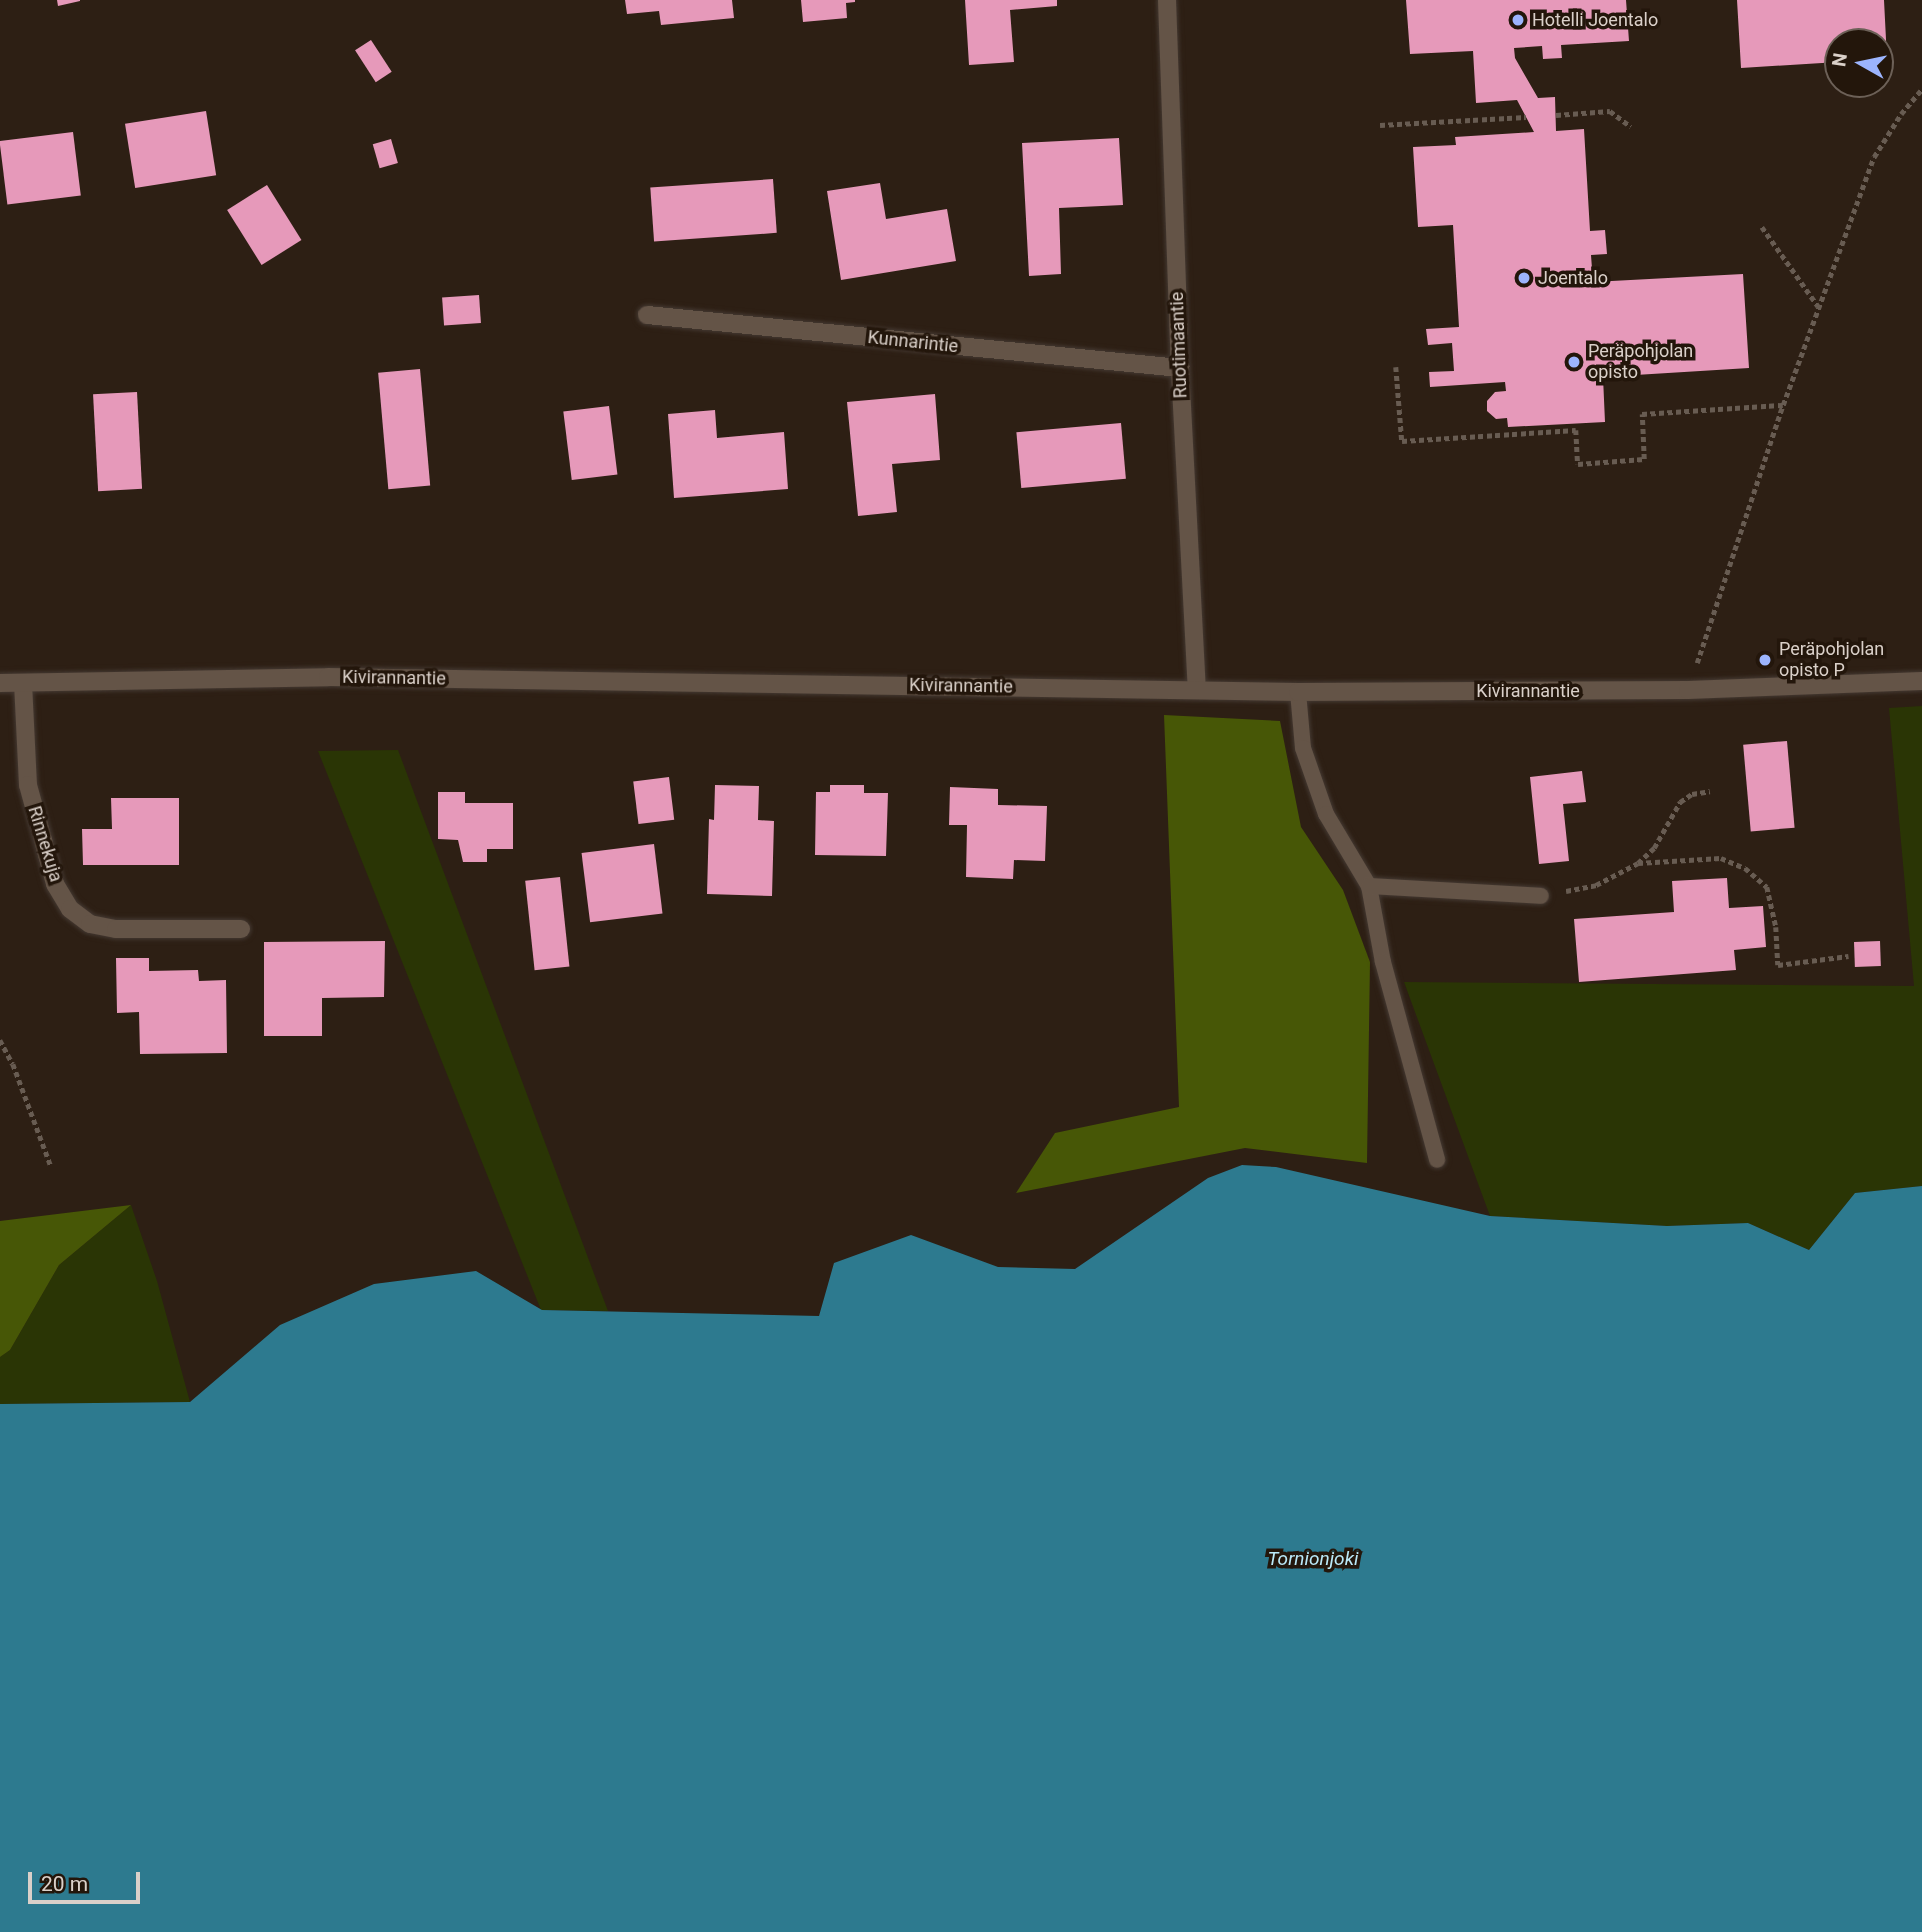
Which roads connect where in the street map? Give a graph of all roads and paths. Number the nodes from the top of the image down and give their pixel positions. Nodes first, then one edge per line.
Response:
1 (1167, 0) edge
2 (1922, 89) edge
3 (1556, 115) dead end
4 (1526, 117) dead end
5 (1380, 125) dead end
6 (1631, 127) dead end
7 (1762, 227) dead end
8 (1818, 306) junction
9 (647, 315) dead end
10 (1396, 367) dead end
11 (1180, 368) junction
12 (1783, 405) junction
13 (1922, 681) edge
14 (0, 683) edge
15 (23, 683) junction
16 (1197, 690) junction
17 (1688, 690) junction
18 (1298, 692) junction
19 (1710, 791) dead end
20 (1638, 863) junction
21 (1369, 886) junction
22 (1541, 896) joint
23 (241, 929) dead end
24 (1848, 956) dead end
25 (0, 1040) edge
26 (1437, 1160) dead end
27 (51, 1166) dead end

1 - 11 street, Ruotimaantie
2 - 8 path
3 - 6 path
4 - 5 path
7 - 8 path
8 - 12 path
9 - 11 street, Kunnarintie
10 - 12 path
11 - 16 street, Ruotimaantie
12 - 17 path
13 - 17 street, Kivirannantie
14 - 15 street, Kivirannantie
15 - 16 street, Kivirannantie
15 - 23 street, Rinnekuja
16 - 18 street, Kivirannantie
17 - 18 street, Kivirannantie
18 - 21 lane
19 - 20 path
20 - 22 path
20 - 24 path
21 - 22 lane
21 - 26 lane
25 - 27 path

